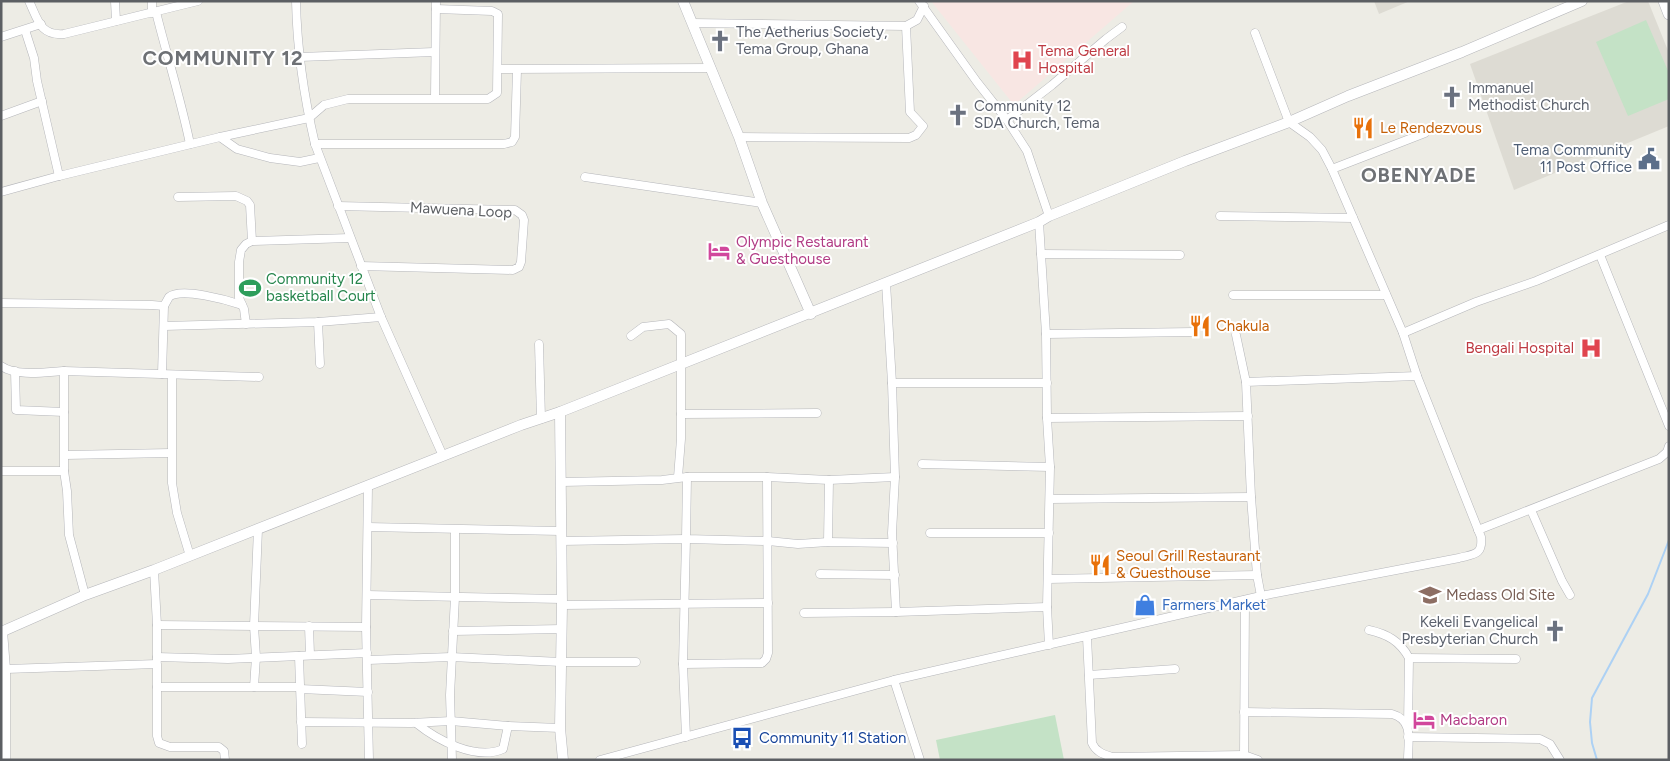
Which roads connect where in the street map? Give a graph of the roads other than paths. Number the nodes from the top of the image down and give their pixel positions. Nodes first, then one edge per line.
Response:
1 (29, 1) edge
2 (115, 1) edge
3 (152, 1) edge
4 (197, 1) edge
5 (296, 1) edge
6 (683, 1) edge
7 (1582, 1) edge
8 (1664, 1) edge
9 (922, 4) edge
10 (436, 5) edge
11 (154, 12) junction
12 (1669, 14) edge
13 (116, 21) junction
14 (692, 23) junction
15 (41, 24) junction
16 (906, 26) junction
17 (1122, 27) dead end
18 (24, 30) junction
19 (1255, 34) dead end
20 (1, 38) edge
21 (434, 52) junction
22 (300, 57) junction
23 (710, 68) junction
24 (498, 69) junction
25 (516, 70) junction
26 (435, 98) junction
27 (42, 101) junction
28 (1, 116) edge
29 (309, 118) junction
30 (1007, 120) junction
31 (1289, 122) junction
32 (1425, 133) dead end
33 (220, 137) junction
34 (739, 137) junction
35 (190, 144) junction
36 (315, 144) junction
37 (319, 158) junction
38 (1332, 169) junction
39 (59, 176) junction
40 (585, 177) dead end
41 (1, 192) edge
42 (178, 197) dead end
43 (762, 203) junction
44 (338, 206) junction
45 (1049, 216) junction
46 (1220, 216) dead end
47 (1352, 218) junction
48 (1039, 222) junction
49 (1669, 225) edge
50 (350, 238) junction
51 (252, 241) junction
52 (1041, 254) junction
53 (1180, 254) dead end
54 (1600, 255) junction
55 (361, 266) junction
56 (886, 283) junction
57 (1233, 295) dead end
58 (1386, 295) junction
59 (1, 303) edge
60 (242, 305) junction
61 (164, 306) junction
62 (811, 314) junction
63 (381, 317) junction
64 (318, 322) junction
65 (246, 324) junction
66 (164, 326) junction
67 (1194, 332) dead end
68 (1402, 333) junction
69 (1046, 334) junction
70 (1236, 335) dead end
71 (631, 336) dead end
72 (538, 344) dead end
73 (320, 364) dead end
74 (680, 364) junction
75 (1, 366) edge
76 (15, 371) junction
77 (64, 371) junction
78 (162, 374) junction
79 (172, 375) junction
80 (1417, 376) junction
81 (260, 377) dead end
82 (1246, 382) junction
83 (892, 383) junction
84 (1048, 383) junction
85 (64, 412) junction
86 (560, 412) junction
87 (817, 413) dead end
88 (681, 414) junction
89 (1248, 416) junction
90 (1047, 418) junction
91 (541, 419) junction
92 (1669, 426) edge
93 (1669, 446) edge
94 (171, 453) junction
95 (65, 455) junction
96 (443, 456) junction
97 (922, 464) dead end
98 (1050, 467) junction
99 (64, 470) junction
100 (1, 471) edge
101 (682, 477) junction
102 (767, 477) junction
103 (895, 477) junction
104 (829, 480) junction
105 (562, 482) junction
106 (368, 486) junction
107 (1251, 496) junction
108 (1050, 498) junction
109 (1531, 510) junction
110 (368, 527) junction
111 (258, 529) junction
112 (455, 530) junction
113 (1478, 530) junction
114 (930, 533) dead end
115 (1049, 533) junction
116 (561, 536) junction
117 (686, 539) junction
118 (768, 541) junction
119 (828, 542) junction
120 (893, 543) junction
121 (190, 556) junction
122 (154, 570) junction
123 (820, 574) dead end
124 (895, 575) junction
125 (1257, 575) junction
126 (1048, 579) junction
127 (1570, 594) dead end
128 (367, 595) junction
129 (85, 596) junction
130 (1261, 596) junction
131 (455, 597) junction
132 (1245, 600) junction
133 (562, 602) junction
134 (684, 603) junction
135 (768, 603) junction
136 (1047, 607) junction
137 (896, 612) junction
138 (804, 613) dead end
139 (157, 625) junction
140 (254, 626) junction
141 (310, 626) junction
142 (366, 627) junction
143 (562, 629) junction
144 (1369, 630) dead end
145 (453, 631) junction
146 (2, 632) edge
147 (1087, 637) junction
148 (1049, 645) junction
149 (300, 656) junction
150 (310, 656) junction
151 (367, 656) junction
152 (256, 657) junction
153 (451, 657) junction
154 (1410, 658) junction
155 (1516, 659) dead end
156 (157, 661) junction
157 (561, 662) junction
158 (636, 662) dead end
159 (683, 664) junction
160 (6, 669) junction
161 (1175, 669) dead end
162 (1089, 675) junction
163 (894, 680) junction
164 (157, 687) junction
165 (254, 687) junction
166 (300, 688) junction
167 (368, 692) junction
168 (1244, 712) junction
169 (452, 721) junction
170 (301, 722) junction
171 (369, 723) junction
172 (416, 723) junction
173 (508, 726) junction
174 (560, 728) junction
175 (1408, 728) junction
176 (686, 737) junction
177 (1408, 737) junction
178 (302, 744) dead end
179 (4, 745) edge
180 (452, 748) junction
181 (1244, 755) junction
182 (482, 757) edge
183 (6, 760) edge
184 (225, 760) edge
185 (369, 760) edge
186 (452, 760) edge
187 (563, 760) edge
188 (600, 760) edge
189 (920, 760) edge
190 (1258, 760) edge
191 (1408, 760) edge
192 (1560, 760) edge

1 - 15 street
2 - 13 street
3 - 11 street
4 - 11 street
5 - 22 street
6 - 14 street
7 - 31 street
8 - 12 main road
9 - 16 street
9 - 30 street
10 - 21 street
10 - 24 street
11 - 13 street
11 - 35 street
13 - 15 street
14 - 16 street
14 - 23 street
15 - 18 street
16 - 34 street
17 - 30 street
18 - 20 street
18 - 27 street
19 - 31 street
21 - 22 street
21 - 26 street
22 - 29 street
23 - 25 street
23 - 34 street
24 - 25 street
24 - 26 street
25 - 36 street
26 - 29 street
27 - 28 street
27 - 39 street
29 - 33 street
29 - 36 street
30 - 45 street
31 - 38 street
31 - 45 street
32 - 38 street
33 - 35 street
33 - 37 street
34 - 43 street
35 - 39 street
36 - 37 street
37 - 44 street
38 - 47 street
39 - 41 street
40 - 43 street
42 - 51 street
43 - 62 street
44 - 50 street
44 - 55 street, Mawuena Loop
45 - 48 street
46 - 47 street
47 - 58 street
48 - 52 street
48 - 56 street
49 - 54 street
50 - 51 street
50 - 55 street
51 - 60 street
52 - 53 street
52 - 69 street
54 - 68 street
54 - 92 street
55 - 63 street
56 - 62 street
56 - 83 street
57 - 58 street
58 - 68 street
59 - 61 street
60 - 61 street
60 - 65 street
61 - 66 street
62 - 74 street
63 - 64 street
63 - 96 street
64 - 65 street
64 - 73 street
65 - 66 street
66 - 78 street
67 - 69 street
68 - 80 street
69 - 84 street
70 - 82 street
71 - 74 street
72 - 91 street
74 - 86 street
74 - 88 street
75 - 76 street
76 - 77 street
76 - 85 street
77 - 78 street
77 - 85 street
78 - 79 street
79 - 81 street
79 - 94 street
80 - 82 street
80 - 113 street
82 - 89 street
83 - 84 street
83 - 103 street
84 - 90 street
85 - 95 street
86 - 91 street
86 - 105 street
87 - 88 street
88 - 101 street
89 - 90 street
89 - 107 street
90 - 98 street
91 - 96 street
93 - 109 street
94 - 95 street
94 - 121 street
95 - 99 street
96 - 106 street
97 - 98 street
98 - 108 street
99 - 100 street
99 - 129 street
101 - 102 street
101 - 105 street
101 - 117 street
102 - 104 street
102 - 118 street
103 - 104 street
103 - 120 street
104 - 119 street
105 - 116 street
106 - 110 street
106 - 111 street
107 - 108 street
107 - 125 street
108 - 115 street
109 - 113 street
109 - 127 street
110 - 112 street
110 - 128 street
111 - 121 street
111 - 140 street
112 - 116 street
112 - 131 street
113 - 130 street
114 - 115 street
115 - 126 street
116 - 117 street
116 - 133 street
117 - 118 street
117 - 134 street
118 - 119 street
118 - 135 street
119 - 120 street
120 - 124 street
121 - 122 street
122 - 129 street
122 - 139 street
123 - 124 street
124 - 137 street
125 - 126 street
125 - 130 street
126 - 136 street
128 - 131 street
128 - 142 street
129 - 146 street
130 - 132 street
131 - 133 street
131 - 145 street
132 - 147 street
132 - 168 street
133 - 134 street
133 - 143 street
134 - 135 street
134 - 159 street
135 - 159 street
136 - 137 street
136 - 148 street
137 - 138 street
139 - 140 street
139 - 156 street
140 - 141 street
140 - 152 street
141 - 142 street
141 - 150 street
142 - 151 street
143 - 145 street
143 - 157 street
144 - 154 street
145 - 153 street
146 - 160 street
147 - 148 street
147 - 162 street
148 - 163 street
149 - 150 street
149 - 152 street
149 - 166 street
150 - 151 street
151 - 153 street
151 - 167 street
152 - 156 street
152 - 165 street
153 - 157 street
153 - 169 street
154 - 155 street
154 - 175 street
156 - 160 street
156 - 164 street
157 - 158 street
157 - 174 street
159 - 176 street
160 - 179 street
161 - 162 street
162 - 181 street
163 - 176 street
163 - 189 street
164 - 165 street
164 - 184 street
165 - 166 street
166 - 167 street
166 - 170 street
167 - 171 street
168 - 175 street
168 - 181 street
169 - 172 street
169 - 173 street
169 - 180 street
170 - 171 street
170 - 178 street
171 - 172 street
171 - 185 street
172 - 180 street
173 - 174 street
173 - 182 street
174 - 187 street
175 - 177 street
176 - 188 street
177 - 191 street
177 - 192 street
179 - 183 street
180 - 182 street
180 - 186 street
181 - 190 street

